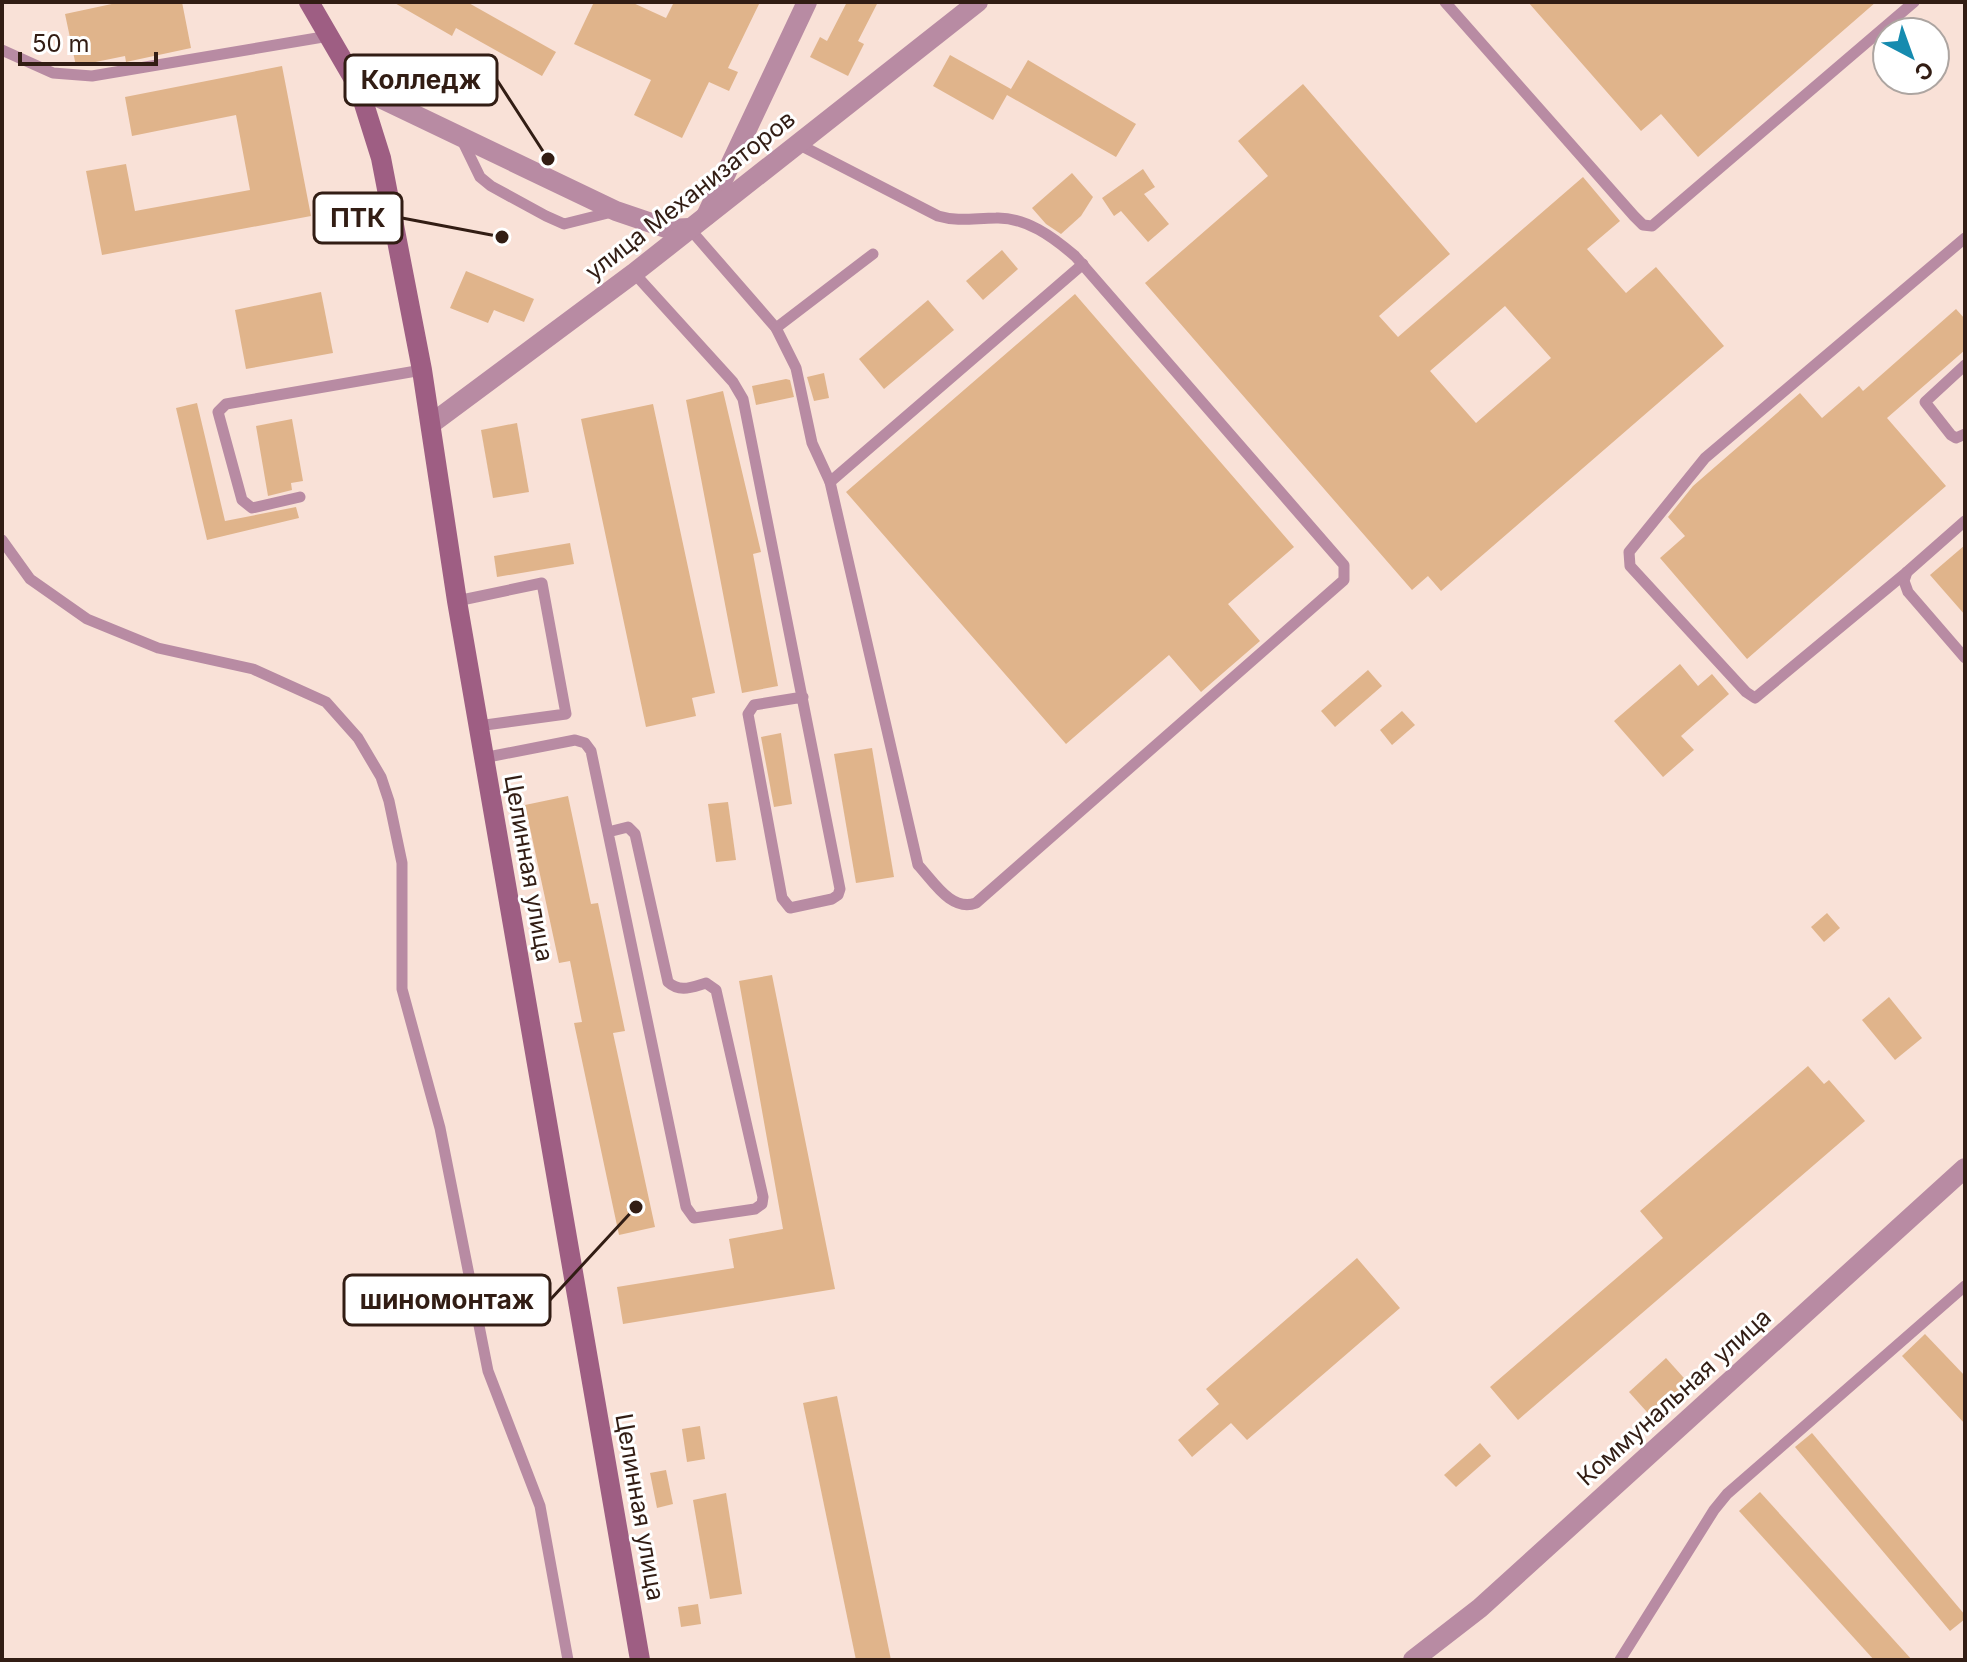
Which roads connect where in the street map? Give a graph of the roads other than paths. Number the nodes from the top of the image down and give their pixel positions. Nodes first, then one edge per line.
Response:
1 (309, 2) edge
2 (807, 2) edge
3 (978, 2) edge
4 (1445, 2) edge
5 (1914, 2) edge
6 (329, 36) junction
7 (2, 50) edge
8 (359, 88) junction
9 (461, 138) junction
10 (798, 144) junction
11 (616, 211) junction
12 (697, 222) junction
13 (1965, 238) edge
14 (873, 254) dead end
15 (1083, 264) junction
16 (634, 273) junction
17 (776, 328) junction
18 (1965, 365) edge
19 (422, 370) junction
20 (431, 424) junction
21 (1965, 434) edge
22 (830, 482) junction
23 (300, 497) dead end
24 (1965, 521) edge
25 (2, 540) edge
26 (1907, 572) junction
27 (457, 601) junction
28 (1965, 658) edge
29 (803, 697) junction
30 (478, 726) junction
31 (483, 758) junction
32 (608, 832) junction
33 (1965, 1168) edge
34 (1965, 1286) edge
35 (568, 1660) edge
36 (640, 1660) edge
37 (1413, 1660) edge
38 (1620, 1660) edge

1 - 6 main road, Целинная улица
2 - 12 street
3 - 10 street, улица Механизаторов
4 - 5 lane
6 - 7 lane
6 - 8 main road, Целинная улица
8 - 9 street
8 - 19 main road, Целинная улица
9 - 11 street
9 - 11 lane
10 - 12 street, улица Механизаторов
10 - 15 lane
11 - 12 street
12 - 16 street, улица Механизаторов
12 - 17 lane
13 - 26 lane
14 - 17 lane
15 - 22 lane
15 - 22 lane
16 - 20 street, улица Механизаторов
16 - 29 lane
17 - 22 lane
18 - 21 lane
19 - 20 main road, Целинная улица
19 - 23 lane
20 - 27 main road, Целинная улица
24 - 26 lane
25 - 35 lane
26 - 28 lane
27 - 30 main road, Целинная улица
27 - 30 lane
29 - 29 lane
30 - 31 main road, Целинная улица
31 - 32 lane
31 - 36 main road, Целинная улица
32 - 32 lane
33 - 37 street, Коммунальная улица
34 - 38 lane

